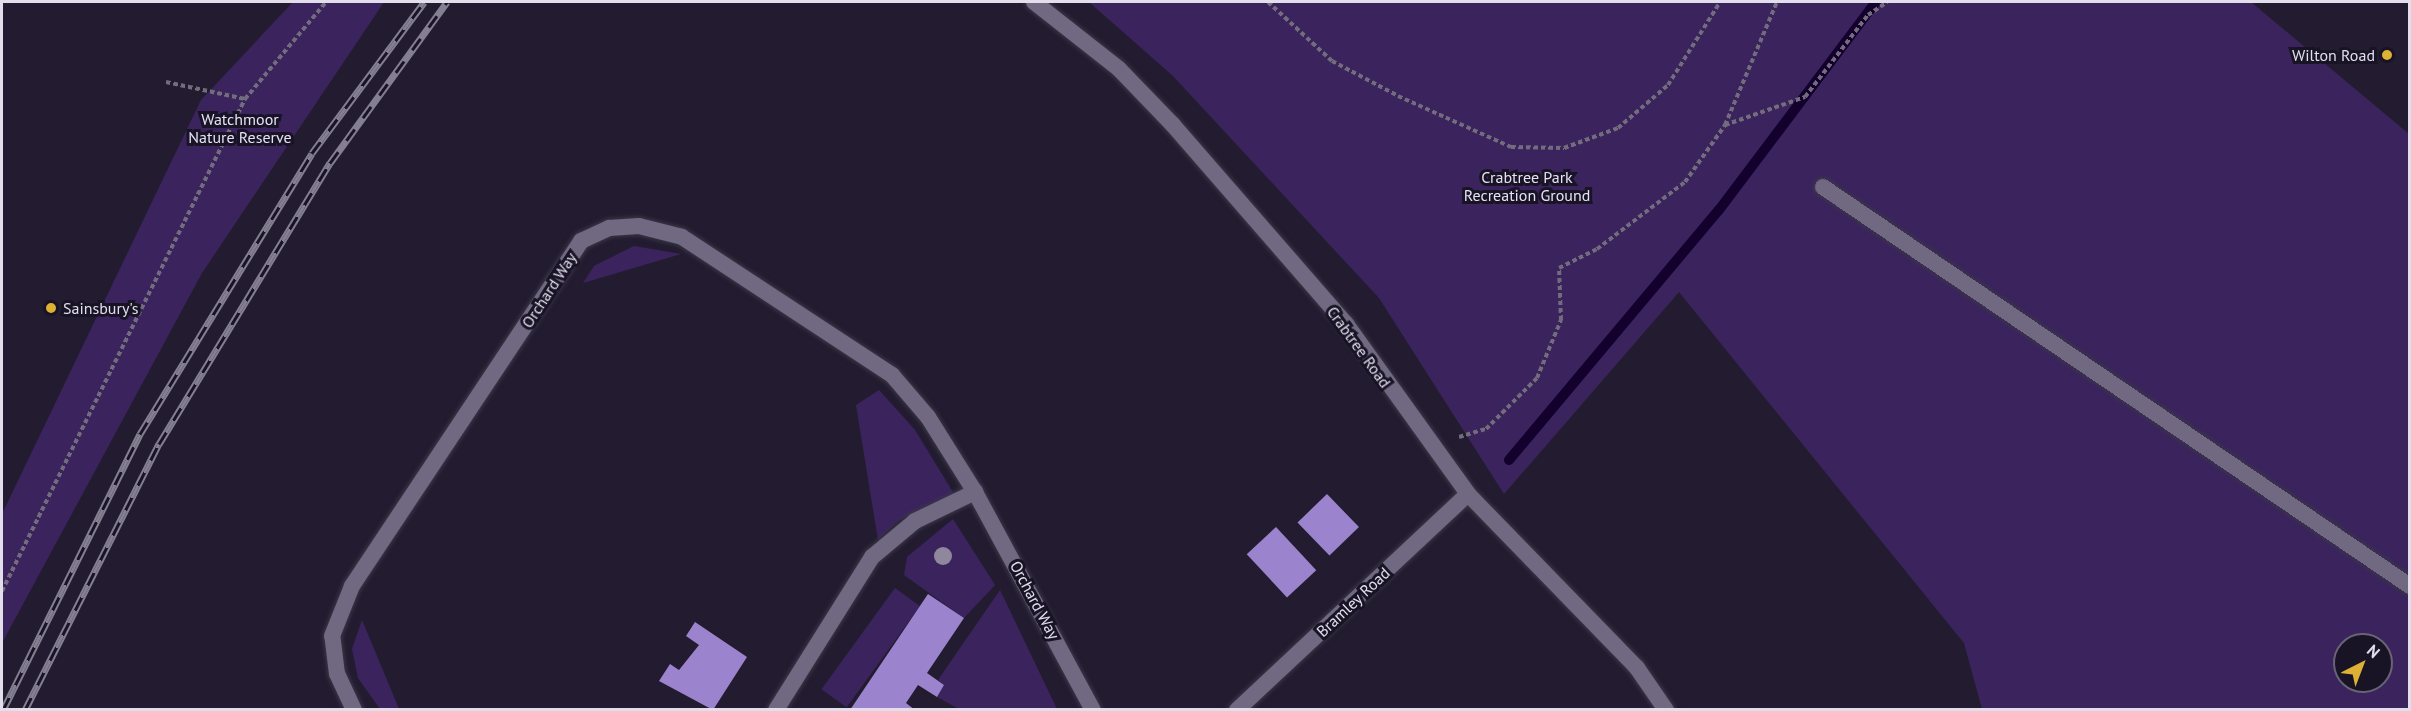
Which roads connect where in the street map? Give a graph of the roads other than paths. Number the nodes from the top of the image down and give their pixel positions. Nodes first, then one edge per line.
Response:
1 (1034, 2) edge
2 (1824, 187) dead end
3 (975, 492) junction
4 (1468, 494) junction
5 (2409, 586) edge
6 (354, 710) edge
7 (776, 710) edge
8 (1093, 710) edge
9 (1237, 710) edge
10 (1666, 710) edge

1 - 4 street, Crabtree Road
2 - 5 street
3 - 6 street, Orchard Way
3 - 7 street
3 - 8 street, Orchard Way
4 - 9 street, Bramley Road
4 - 10 street, Crabtree Road

